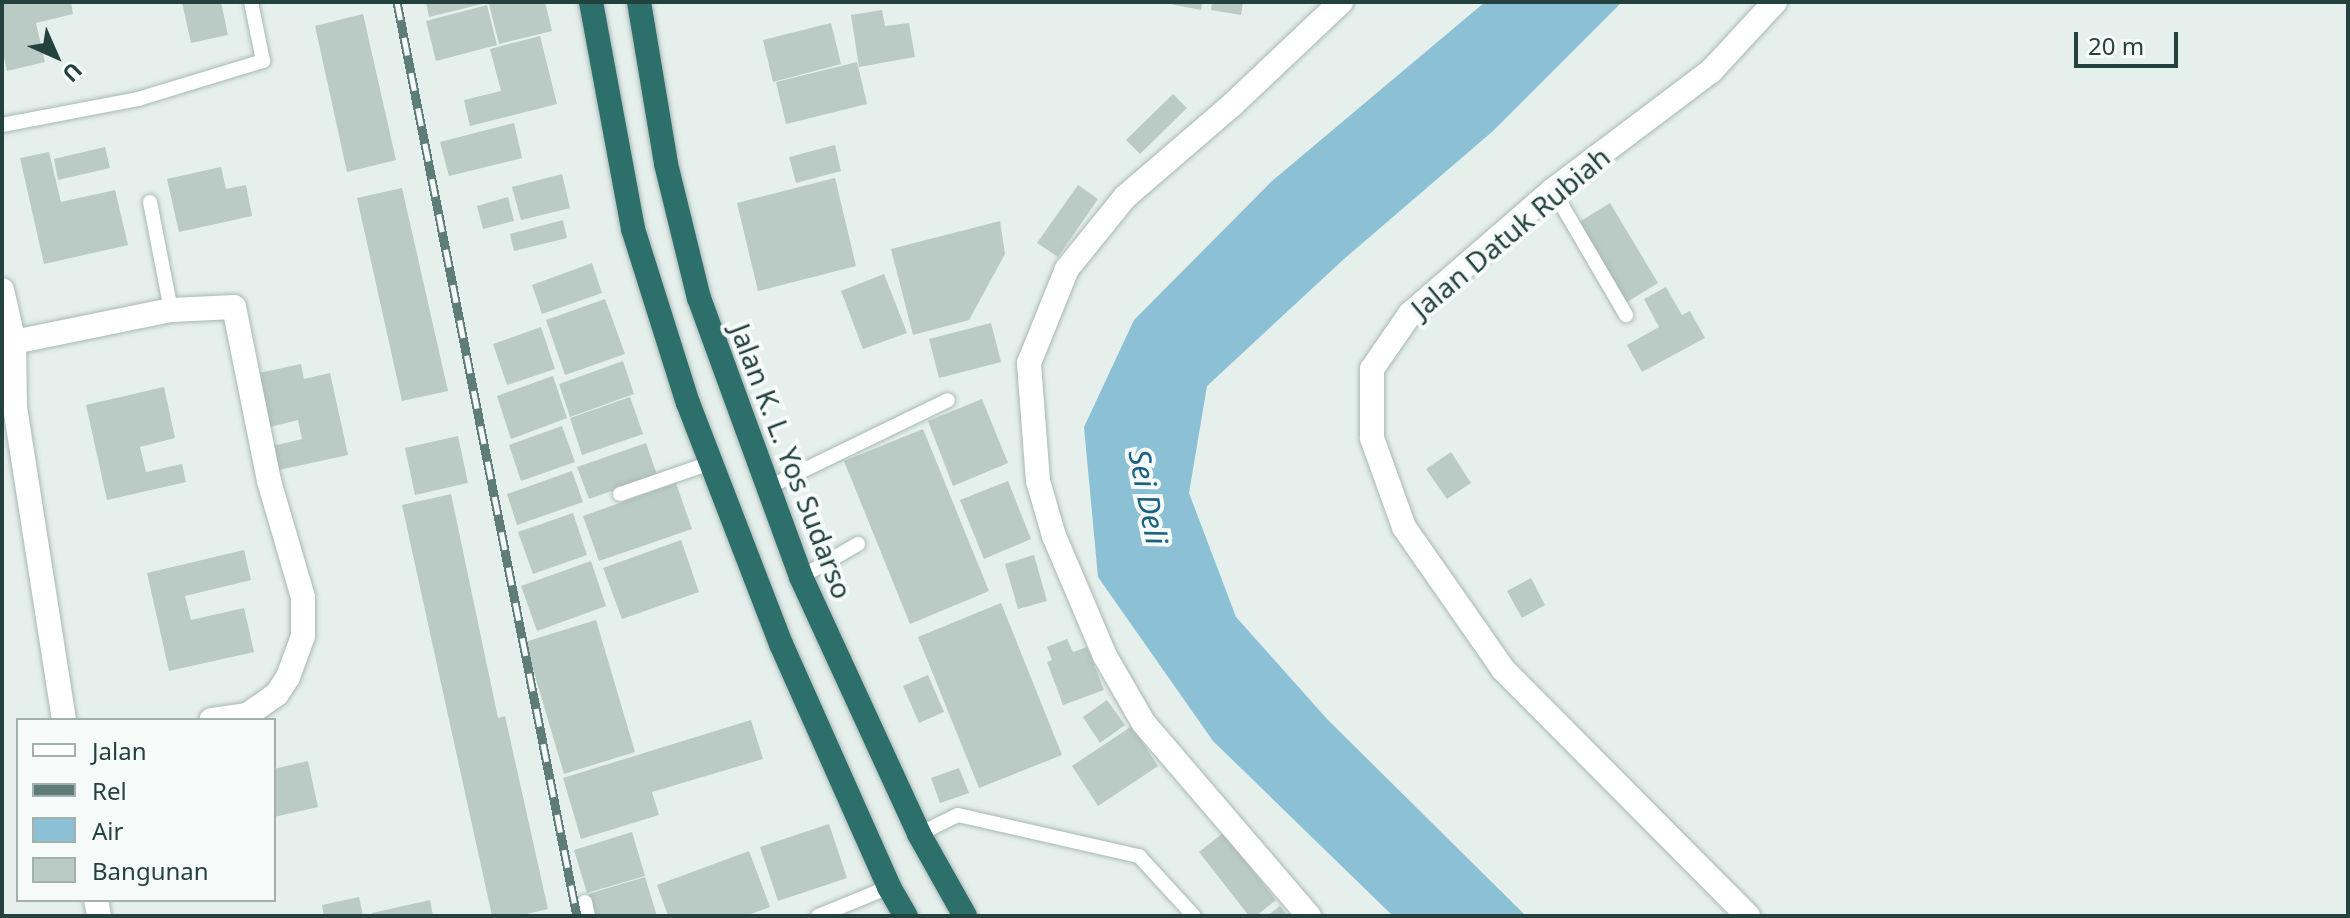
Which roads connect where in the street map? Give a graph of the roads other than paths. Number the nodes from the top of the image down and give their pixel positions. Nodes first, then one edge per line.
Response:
1 (251, 2) edge
2 (591, 2) edge
3 (639, 2) edge
4 (1341, 2) edge
5 (1775, 2) edge
6 (2, 125) edge
7 (1553, 190) junction
8 (150, 202) dead end
9 (2, 290) edge
10 (171, 310) junction
11 (1626, 315) dead end
12 (14, 342) junction
13 (948, 400) dead end
14 (8, 409) edge
15 (710, 463) junction
16 (767, 488) junction
17 (620, 494) dead end
18 (858, 544) dead end
19 (801, 577) junction
20 (64, 718) edge
21 (225, 718) edge
22 (919, 834) junction
23 (889, 887) junction
24 (818, 916) edge
25 (906, 916) edge
26 (965, 916) edge
27 (1194, 916) edge
28 (1309, 916) edge
29 (1748, 916) edge

1 - 6 lane
2 - 15 highway
3 - 16 highway, Jalan K. L. Yos Sudarso
4 - 28 street
5 - 7 street, Jalan Datuk Rubiah
7 - 11 lane
7 - 29 street, Jalan Datuk Rubiah
8 - 10 lane
9 - 12 street
10 - 12 street
10 - 21 street
12 - 14 street
13 - 16 lane
14 - 20 street
15 - 17 lane
15 - 23 highway
16 - 19 highway, Jalan K. L. Yos Sudarso
18 - 19 lane
19 - 22 highway, Jalan K. L. Yos Sudarso
22 - 26 highway, Jalan K. L. Yos Sudarso
22 - 27 lane
23 - 24 lane
23 - 25 highway

